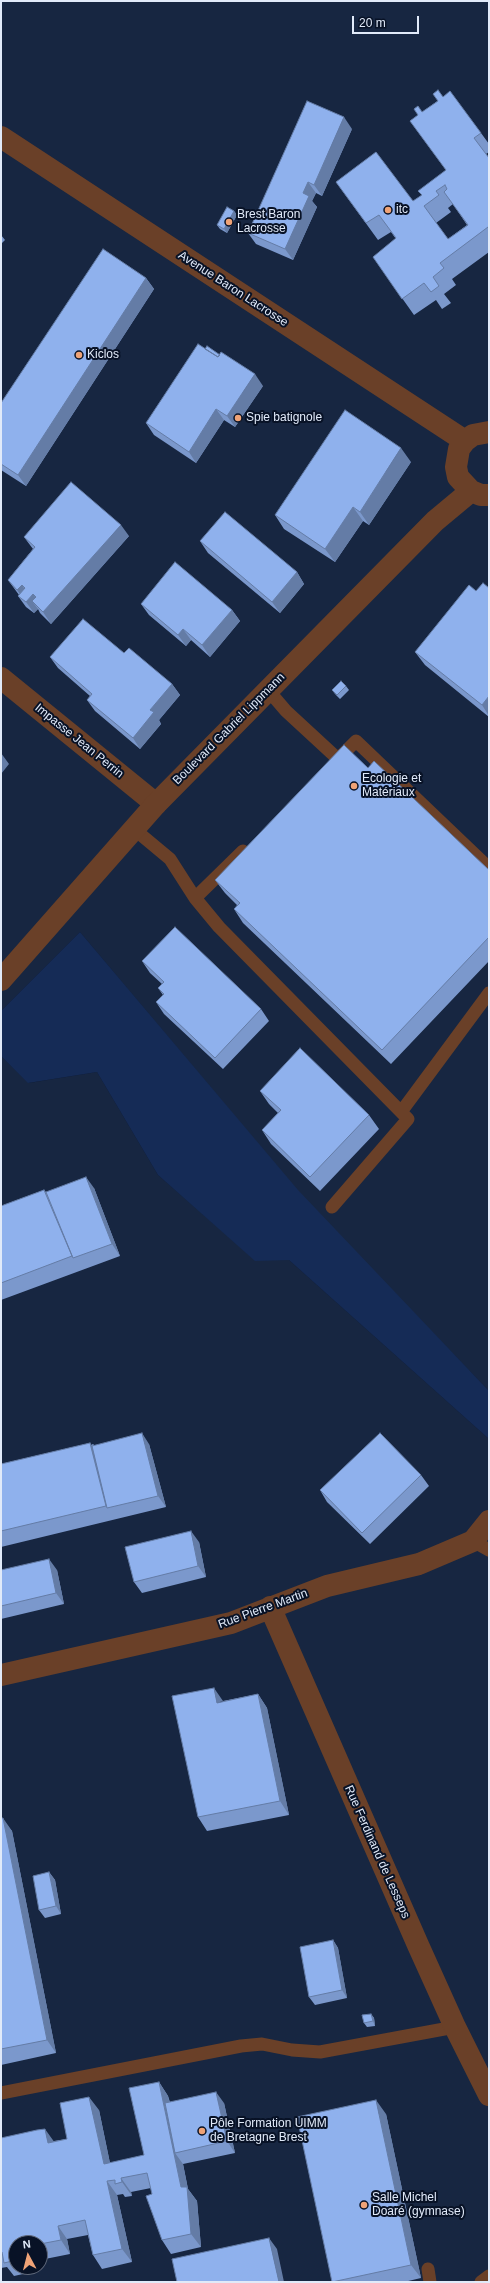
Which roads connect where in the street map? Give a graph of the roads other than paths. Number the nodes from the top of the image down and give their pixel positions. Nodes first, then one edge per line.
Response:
1 (1, 137) edge
2 (489, 432) edge
3 (465, 441) junction
4 (480, 493) edge
5 (1, 678) edge
6 (268, 690) junction
7 (338, 759) junction
8 (326, 770) edge
9 (156, 804) junction
10 (134, 828) junction
11 (252, 842) edge
12 (489, 868) edge
13 (195, 898) junction
14 (1, 980) edge
15 (489, 994) edge
16 (401, 1112) junction
17 (332, 1207) dead end
18 (489, 1521) edge
19 (481, 1546) edge
20 (270, 1607) junction
21 (1, 1675) edge
22 (455, 2027) junction
23 (1, 2093) edge
24 (489, 2095) edge
25 (489, 2276) edge
26 (481, 2282) edge

1 - 3 street, Avenue Baron Lacrosse
2 - 3 street
3 - 4 street
4 - 6 street, Boulevard Gabriel Lippmann
5 - 9 street, Impasse Jean Perrin
6 - 7 lane
6 - 9 street, Boulevard Gabriel Lippmann
7 - 8 lane
7 - 12 lane
9 - 10 street, Boulevard Gabriel Lippmann
10 - 13 lane
10 - 14 street, Boulevard Gabriel Lippmann
11 - 13 lane
13 - 16 lane
15 - 16 lane
16 - 17 lane
18 - 19 street, Rue Pierre Martin
19 - 20 street, Rue Pierre Martin
20 - 21 street, Rue Pierre Martin
20 - 22 street, Rue Ferdinand de Lesseps
22 - 23 lane
22 - 24 street, Rue Ferdinand de Lesseps
25 - 26 lane

